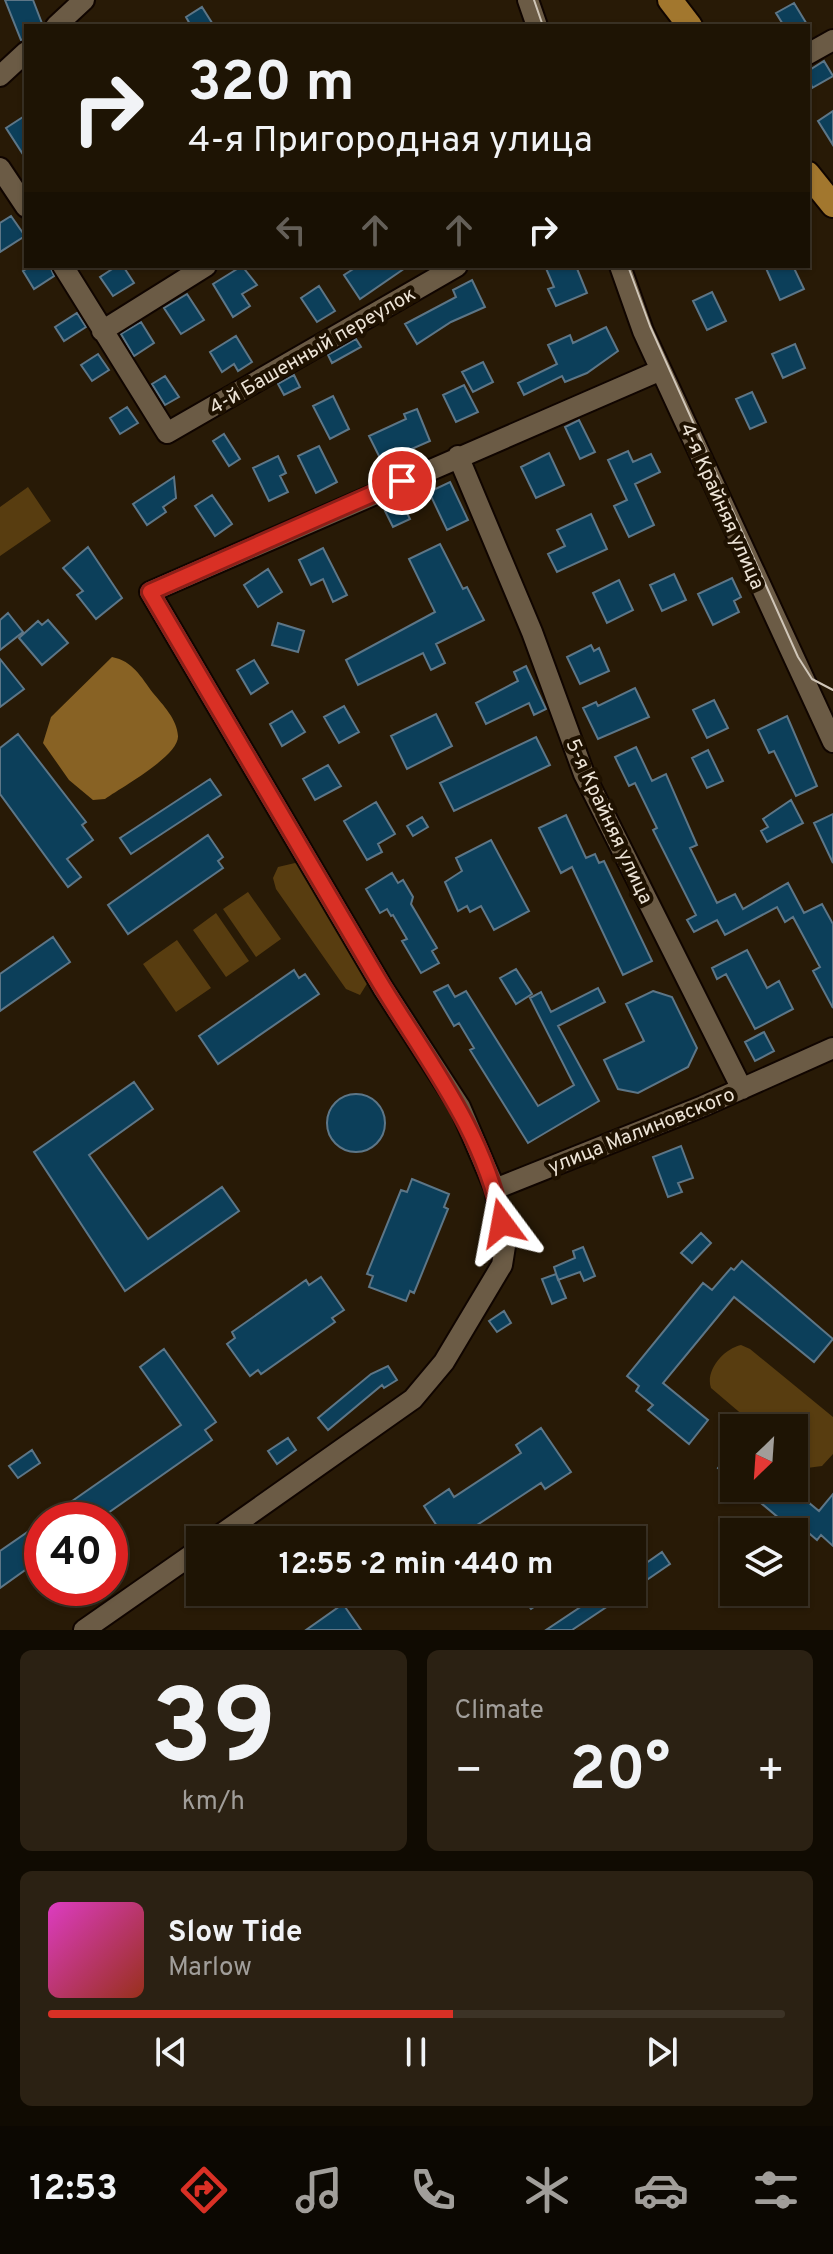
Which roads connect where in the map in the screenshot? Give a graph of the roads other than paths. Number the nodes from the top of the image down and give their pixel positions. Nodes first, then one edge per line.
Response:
1 (84, 0) edge
2 (528, 0) edge
3 (670, 0) edge
4 (58, 24) edge
5 (536, 24) edge
6 (688, 24) edge
7 (833, 40) edge
8 (810, 53) edge
9 (24, 54) edge
10 (0, 76) edge
11 (0, 168) edge
12 (810, 176) edge
13 (24, 204) edge
14 (833, 205) edge
15 (64, 268) edge
16 (203, 268) edge
17 (454, 268) edge
18 (621, 268) edge
19 (102, 331) junction
20 (661, 370) junction
21 (458, 456) junction
22 (833, 742) edge
23 (833, 1048) edge
24 (742, 1089) junction
25 (495, 1189) junction
26 (233, 1526) edge
27 (186, 1559) edge
28 (84, 1630) edge

1 - 4 street
2 - 5 street
3 - 6 main road
7 - 8 street
9 - 10 street
11 - 13 street
12 - 14 main road
15 - 19 street
16 - 19 street
17 - 19 street, 4-й Башенный переулок
18 - 20 street, 4-я Крайняя улица
20 - 21 street
20 - 22 street, 4-я Крайняя улица
21 - 24 street, 5-я Крайняя улица
21 - 25 street
23 - 24 street, улица Малиновского
24 - 25 street, улица Малиновского
25 - 26 street
27 - 28 street

